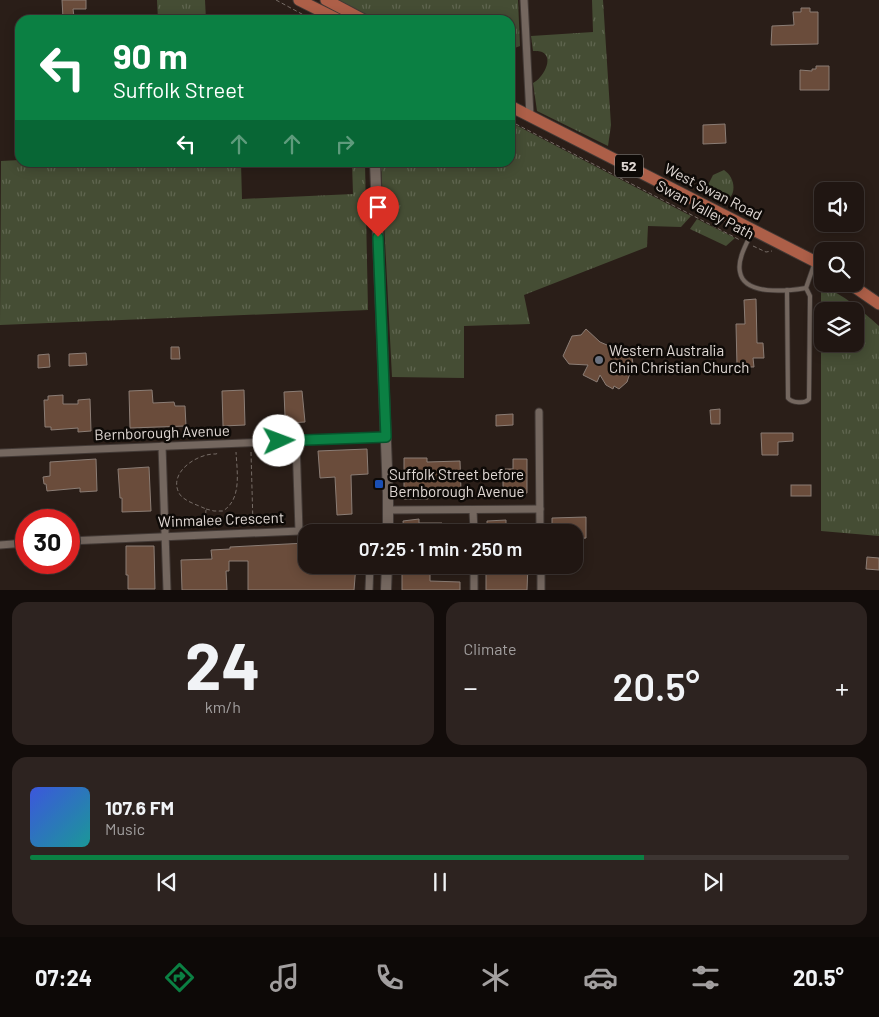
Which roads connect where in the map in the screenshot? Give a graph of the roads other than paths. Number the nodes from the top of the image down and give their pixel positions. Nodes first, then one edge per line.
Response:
1 (299, 0) edge
2 (326, 0) edge
3 (524, 0) edge
4 (329, 15) edge
5 (354, 15) edge
6 (515, 108) edge
7 (530, 116) junction
8 (375, 167) edge
9 (753, 230) junction
10 (814, 260) edge
11 (814, 273) edge
12 (806, 288) junction
13 (787, 290) junction
14 (862, 292) edge
15 (879, 304) edge
16 (539, 412) dead end
17 (386, 437) junction
18 (296, 441) junction
19 (162, 446) junction
20 (0, 453) edge
21 (540, 509) junction
22 (388, 510) junction
23 (474, 510) junction
24 (299, 524) edge
25 (388, 524) edge
26 (474, 524) edge
27 (540, 524) edge
28 (298, 531) edge
29 (165, 536) junction
30 (80, 540) edge
31 (15, 544) edge
32 (0, 545) edge
33 (369, 574) edge
34 (387, 574) edge
35 (474, 574) edge
36 (541, 574) edge
37 (167, 590) edge
38 (368, 590) edge
39 (386, 590) edge
40 (474, 590) edge
41 (541, 590) edge

1 - 4 main road
2 - 5 main road
3 - 7 street
6 - 7 main road, West Swan Road / 52
7 - 9 main road, West Swan Road / 52
8 - 17 street
9 - 10 main road, West Swan Road / 52
9 - 13 lane
11 - 12 lane
12 - 13 lane
12 - 13 lane
14 - 15 main road
16 - 21 street
17 - 18 street, Bernborough Avenue
17 - 22 street
18 - 19 street, Bernborough Avenue
18 - 24 street
19 - 20 street, Bernborough Avenue
19 - 29 street
21 - 23 street
21 - 27 street
22 - 23 street
22 - 25 street
23 - 26 street
28 - 29 street, Winmalee Crescent
29 - 30 street, Winmalee Crescent
29 - 37 street
31 - 32 street
33 - 38 street
34 - 39 street
35 - 40 street
36 - 41 street

